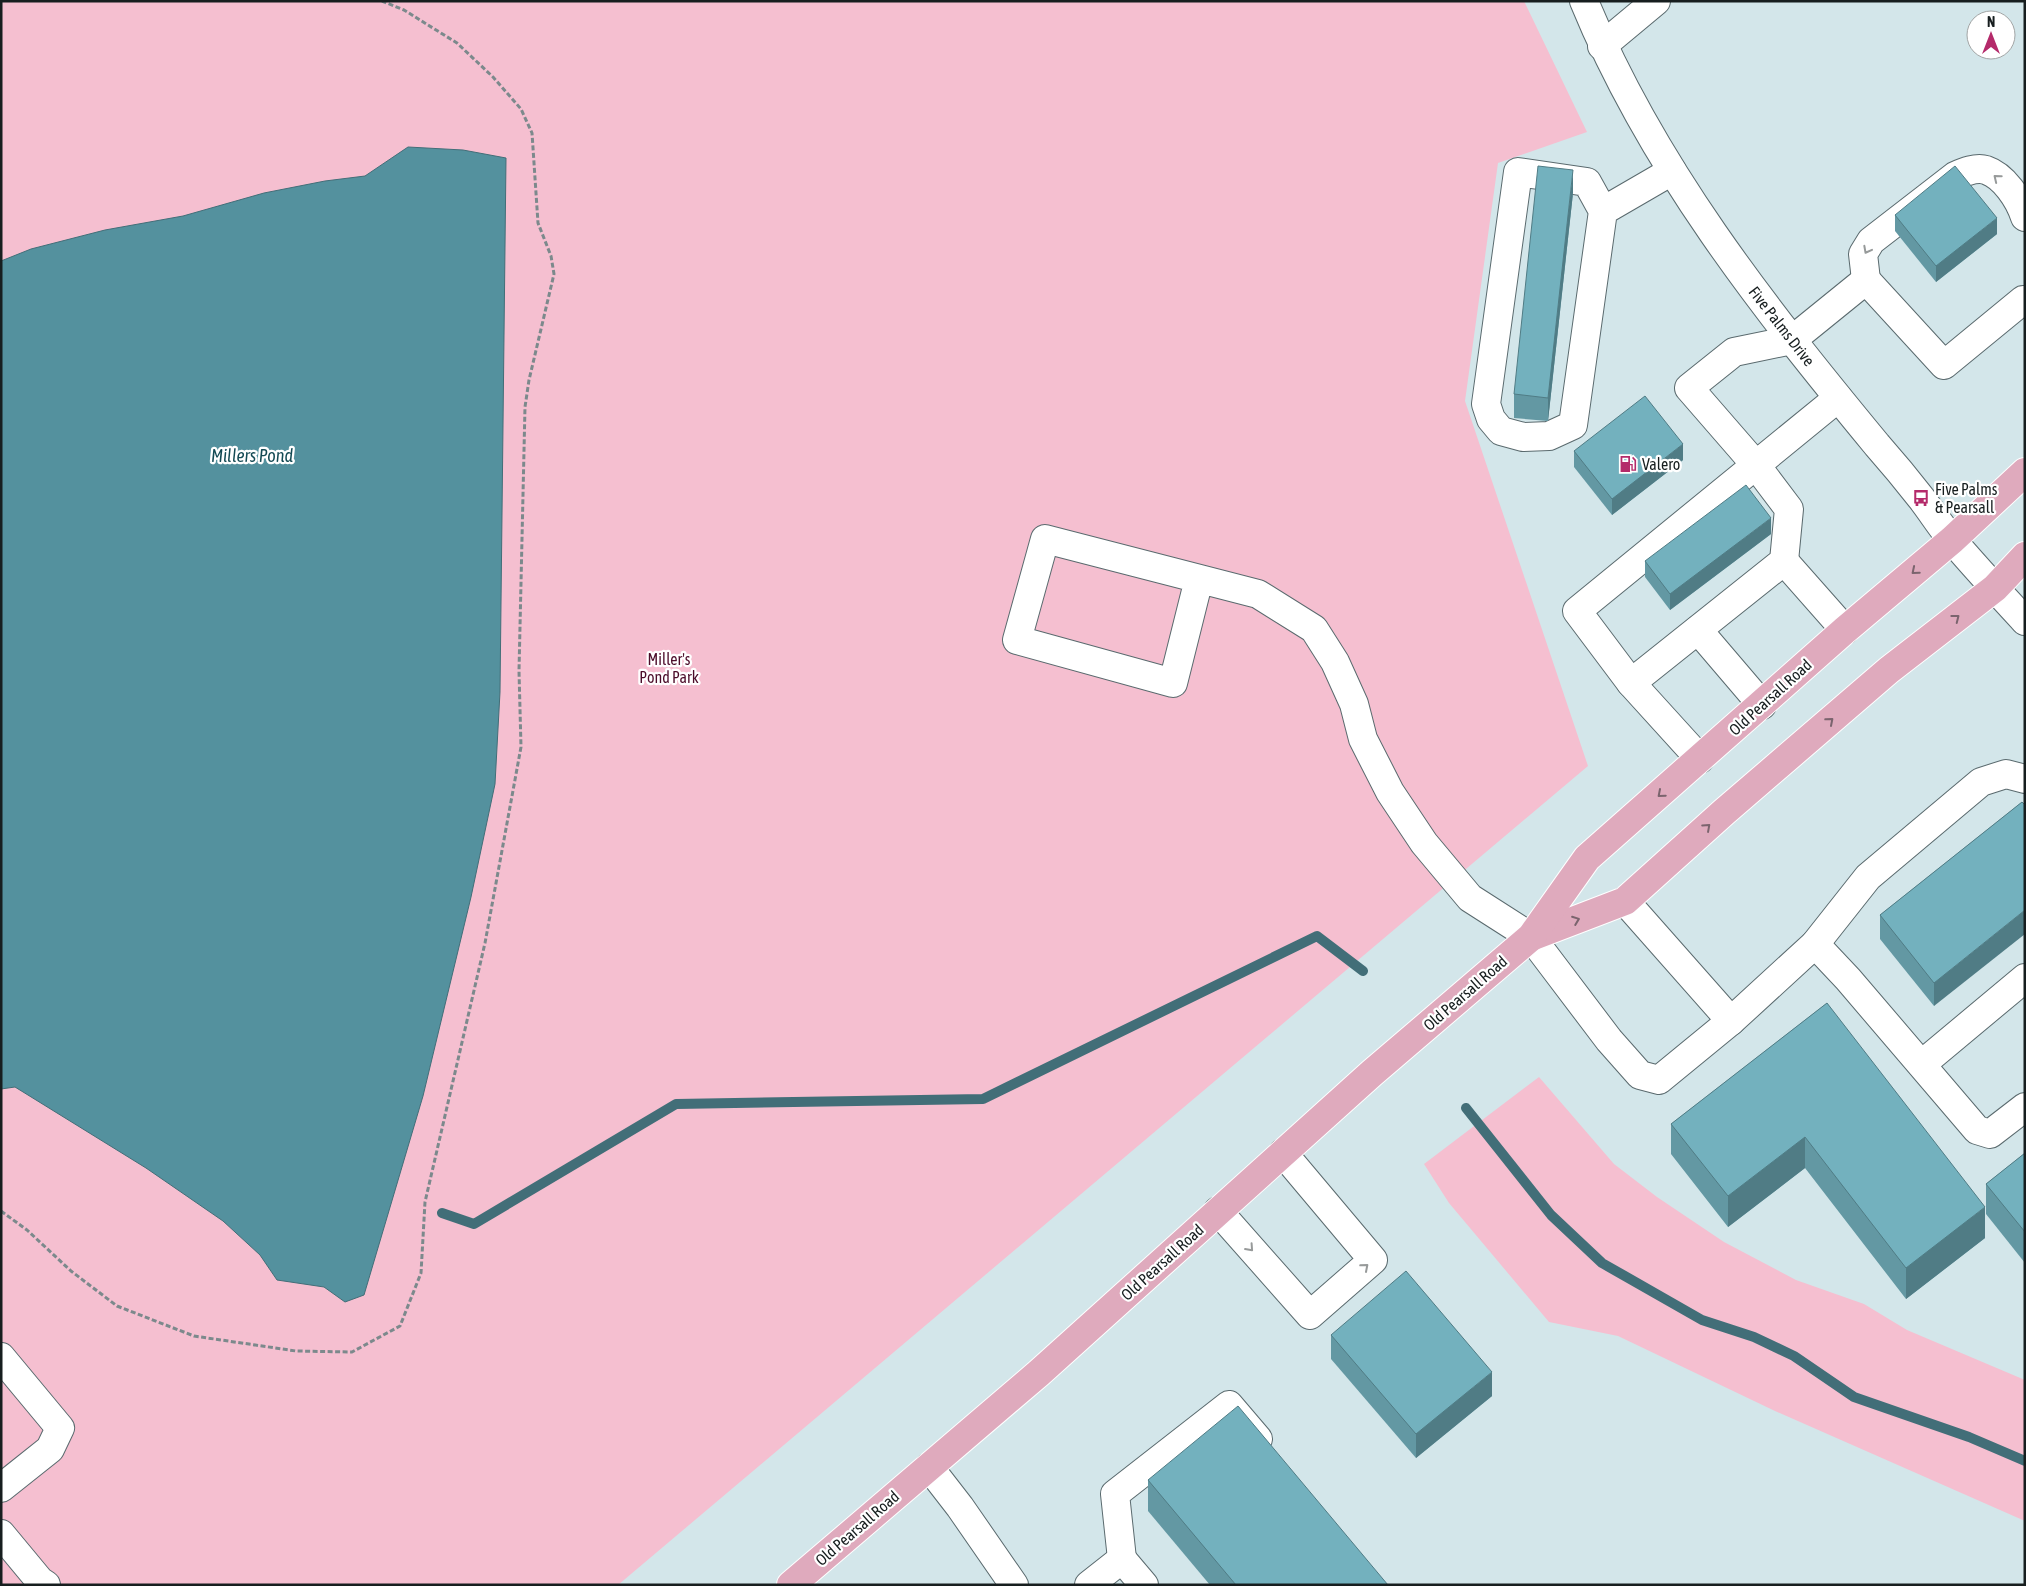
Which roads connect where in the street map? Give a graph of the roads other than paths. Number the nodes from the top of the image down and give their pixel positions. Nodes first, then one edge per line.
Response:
1 (1584, 1) edge
2 (1656, 1) edge
3 (1602, 46) junction
4 (1672, 171) junction
5 (1603, 211) junction
6 (2025, 217) edge
7 (1866, 280) junction
8 (2024, 297) edge
9 (1792, 340) junction
10 (1838, 398) junction
11 (1755, 464) junction
12 (2025, 472) edge
13 (1952, 540) junction
14 (2025, 556) edge
15 (1784, 561) junction
16 (1199, 578) junction
17 (1995, 588) junction
18 (2025, 621) edge
19 (1698, 630) junction
20 (1845, 630) junction
21 (1631, 683) junction
22 (1762, 705) junction
23 (1700, 759) junction
24 (2025, 779) edge
25 (1625, 902) junction
26 (1531, 937) junction
27 (1815, 944) junction
28 (2025, 978) edge
29 (1731, 1021) junction
30 (1922, 1064) junction
31 (2025, 1107) edge
32 (1283, 1153) junction
33 (1218, 1212) junction
34 (1, 1357) edge
35 (1273, 1457) edge
36 (929, 1467) junction
37 (1, 1488) edge
38 (1, 1534) edge
39 (1122, 1558) junction
40 (46, 1585) edge
41 (791, 1585) edge
42 (1014, 1585) edge
43 (1089, 1585) edge
44 (1144, 1585) edge

1 - 3 street, Five Palms Drive
2 - 3 street
3 - 4 street, Five Palms Drive
4 - 5 street
4 - 9 street, Five Palms Drive
5 - 5 street
6 -> 7 street
7 - 8 street
7 - 9 street
9 - 10 street, Five Palms Drive
9 - 11 street
10 - 11 street
10 - 13 street, Five Palms Drive
11 - 15 street
11 - 21 street
12 - 13 main road, Old Pearsall Road
13 - 17 street, Five Palms Drive
13 -> 20 main road, Old Pearsall Road
14 - 17 main road, Old Pearsall Road
15 - 19 street
15 - 20 street
16 - 16 street
16 - 26 street
17 - 18 street, Five Palms Drive
25 -> 17 main road, Old Pearsall Road
19 - 21 street
19 - 22 street
20 - 22 main road, Old Pearsall Road
21 - 23 street
22 - 23 main road, Old Pearsall Road
23 -> 26 main road, Old Pearsall Road
24 - 27 street
26 -> 25 main road, Old Pearsall Road
25 - 29 street
26 - 29 street
26 - 32 main road, Old Pearsall Road
27 - 29 street
27 - 30 street
28 - 30 street
30 - 31 street
32 - 33 main road, Old Pearsall Road
33 -> 32 street
33 - 36 main road, Old Pearsall Road
34 - 37 street
35 - 39 street
36 - 41 main road, Old Pearsall Road
36 - 42 street
38 - 40 street
39 - 43 street
39 - 44 street

